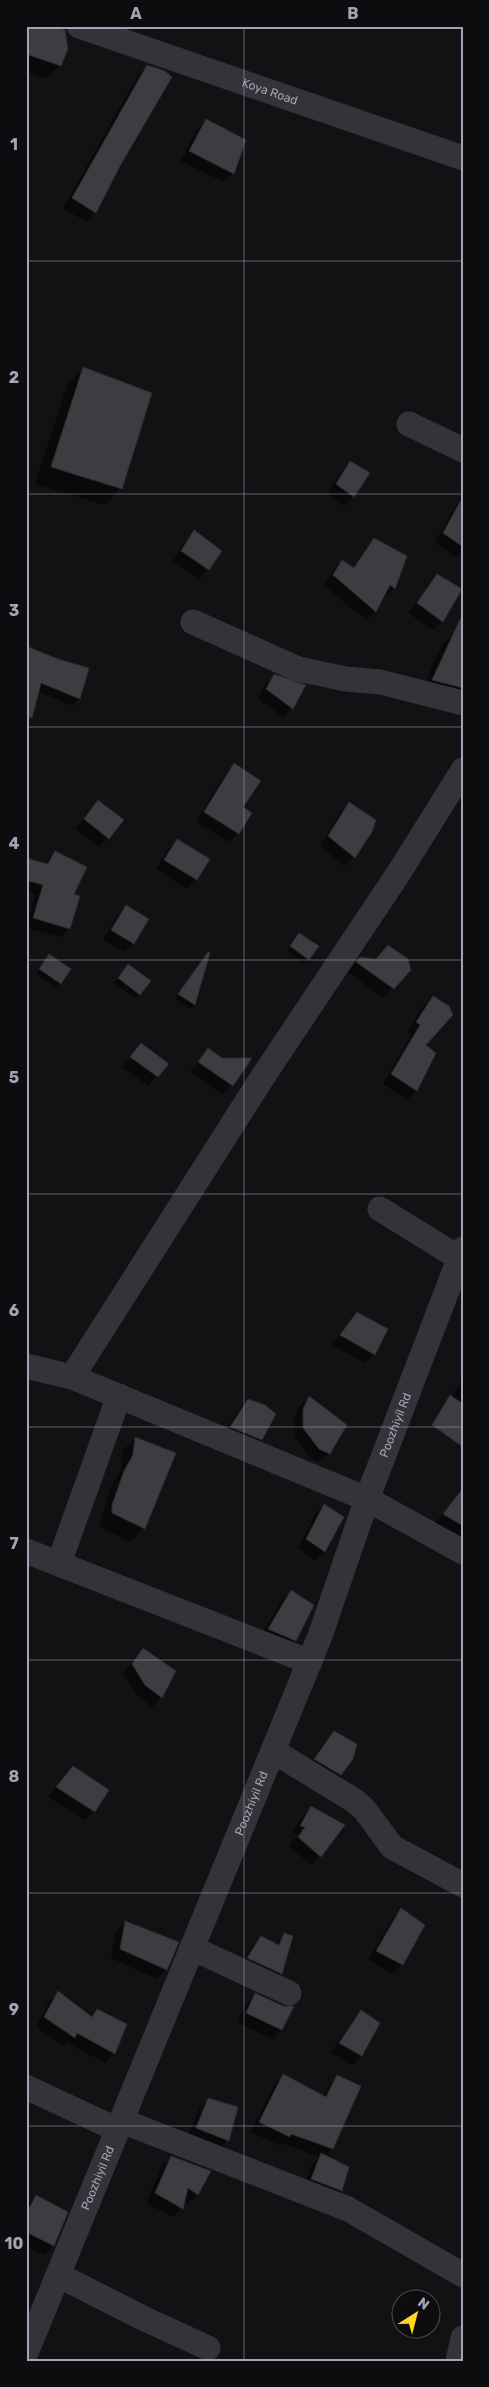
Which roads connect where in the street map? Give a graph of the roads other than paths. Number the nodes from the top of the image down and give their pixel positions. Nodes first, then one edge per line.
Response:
1 (79, 26) edge
2 (463, 158) edge
3 (408, 424) dead end
4 (463, 450) edge
5 (193, 622) dead end
6 (463, 703) edge
7 (463, 770) edge
8 (380, 1208) dead end
9 (461, 1254) edge
10 (26, 1366) edge
11 (72, 1377) junction
12 (119, 1396) junction
13 (367, 1499) junction
14 (26, 1551) edge
15 (463, 1552) edge
16 (59, 1563) junction
17 (310, 1662) junction
18 (273, 1751) junction
19 (463, 1885) edge
20 (192, 1948) junction
21 (289, 1993) dead end
22 (26, 2087) edge
23 (120, 2126) junction
24 (58, 2275) junction
25 (463, 2276) edge
26 (31, 2326) edge
27 (463, 2338) edge
28 (208, 2348) dead end
29 (26, 2353) edge
30 (458, 2361) edge

1 - 2 street, Koya Road
3 - 4 street
5 - 6 street
7 - 11 street
8 - 9 street
9 - 13 street, Poozhiyil Rd
10 - 11 street
11 - 12 street
12 - 13 street
12 - 16 street
13 - 15 street
13 - 17 street, Poozhiyil Rd
14 - 16 street
16 - 17 street
17 - 18 street, Poozhiyil Rd
18 - 19 street
18 - 20 street, Poozhiyil Rd
20 - 21 street
20 - 23 street, Poozhiyil Rd
22 - 23 street
23 - 24 street, Poozhiyil Rd
23 - 25 street
24 - 26 street, Poozhiyil Rd
24 - 28 street
26 - 29 street, Poozhiyil Rd
27 - 30 street

